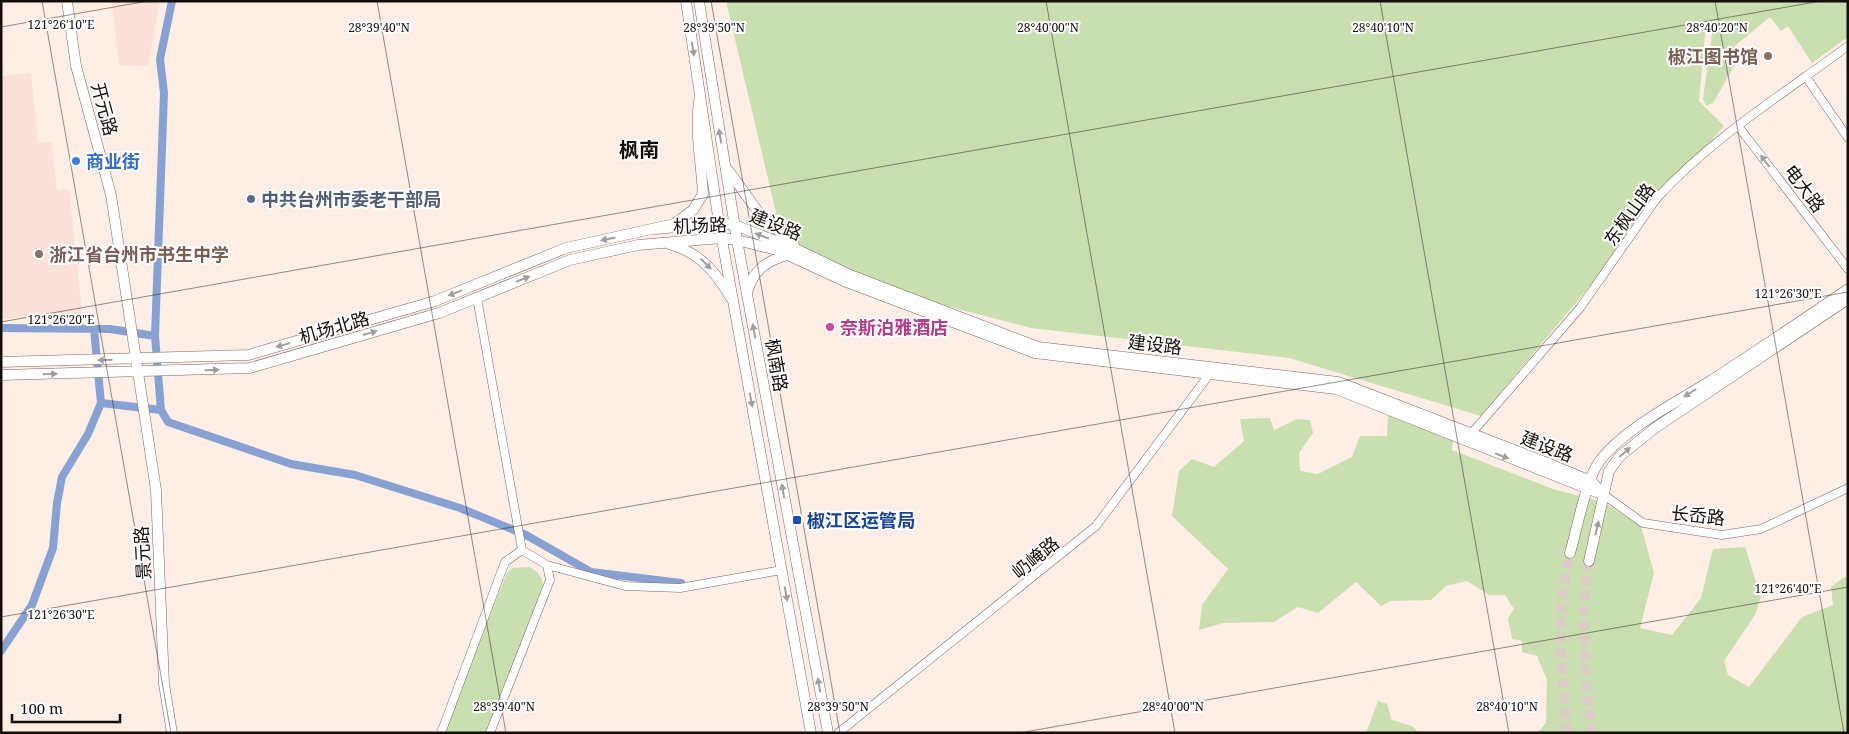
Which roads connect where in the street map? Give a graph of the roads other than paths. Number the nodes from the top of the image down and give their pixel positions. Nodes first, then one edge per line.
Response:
1 (67, 1) edge
2 (686, 1) edge
3 (699, 1) edge
4 (1848, 46) edge
5 (1806, 77) junction
6 (700, 94) junction
7 (1738, 126) junction
8 (1848, 138) edge
9 (725, 165) junction
10 (719, 222) junction
11 (735, 225) junction
12 (656, 229) junction
13 (722, 238) junction
14 (737, 240) junction
15 (663, 242) junction
16 (800, 251) junction
17 (787, 254) junction
18 (1848, 269) edge
19 (1848, 289) edge
20 (747, 294) junction
21 (477, 298) junction
22 (1848, 299) edge
23 (734, 304) junction
24 (136, 360) junction
25 (1, 362) edge
26 (138, 372) junction
27 (1211, 372) junction
28 (1, 375) edge
29 (1470, 435) junction
30 (1590, 486) junction
31 (1848, 488) edge
32 (1604, 495) junction
33 (522, 550) junction
34 (1570, 553) tunnel mouth
35 (1589, 561) tunnel mouth
36 (547, 565) junction
37 (782, 570) junction
38 (172, 733) edge
39 (441, 733) edge
40 (490, 733) edge
41 (811, 733) edge
42 (828, 733) edge
43 (838, 733) edge

1 - 24 main road, 开元路
2 -> 6 main road, 枫南路
9 -> 3 main road, 枫南路
4 - 5 street, 东枫山路
5 - 7 street, 东枫山路
5 - 8 street
6 - 10 main road, 枫南路
6 - 12 main road
18 -> 7 street, 电大路
7 - 29 street, 东枫山路
9 - 11 main road, 枫南路
9 - 16 main road
10 - 11 main road, 建设路
10 - 12 main road, 机场路
10 - 13 main road, 枫南路
11 - 14 main road, 枫南路
16 -> 11 main road, 建设路
12 -> 24 main road, 机场北路
13 - 14 main road, 机场路
13 - 15 main road, 机场路
13 - 23 main road, 枫南路
14 - 17 main road, 建设路
14 - 20 main road, 枫南路
21 -> 15 main road, 机场北路
15 -> 23 main road
16 - 27 main road, 建设路
17 - 20 main road
17 - 27 main road, 建设路
19 -> 30 main road
42 -> 20 main road, 枫南路
26 -> 21 main road, 机场北路
21 - 33 street
32 -> 22 main road
23 -> 37 main road, 枫南路
24 -> 25 main road, 机场北路
24 - 26 main road, 开元路
28 -> 26 main road, 机场北路
26 - 38 main road, 景元路
27 - 29 main road, 建设路
27 -> 30 main road, 建设路
27 - 43 street, 屷崦路
29 - 30 main road, 建设路
30 - 32 main road, 建设路
30 - 34 main road
31 - 32 street, 长岙路
35 -> 32 main road
33 - 36 street
33 - 39 street
36 - 37 street
36 - 40 street
37 -> 41 main road, 枫南路

